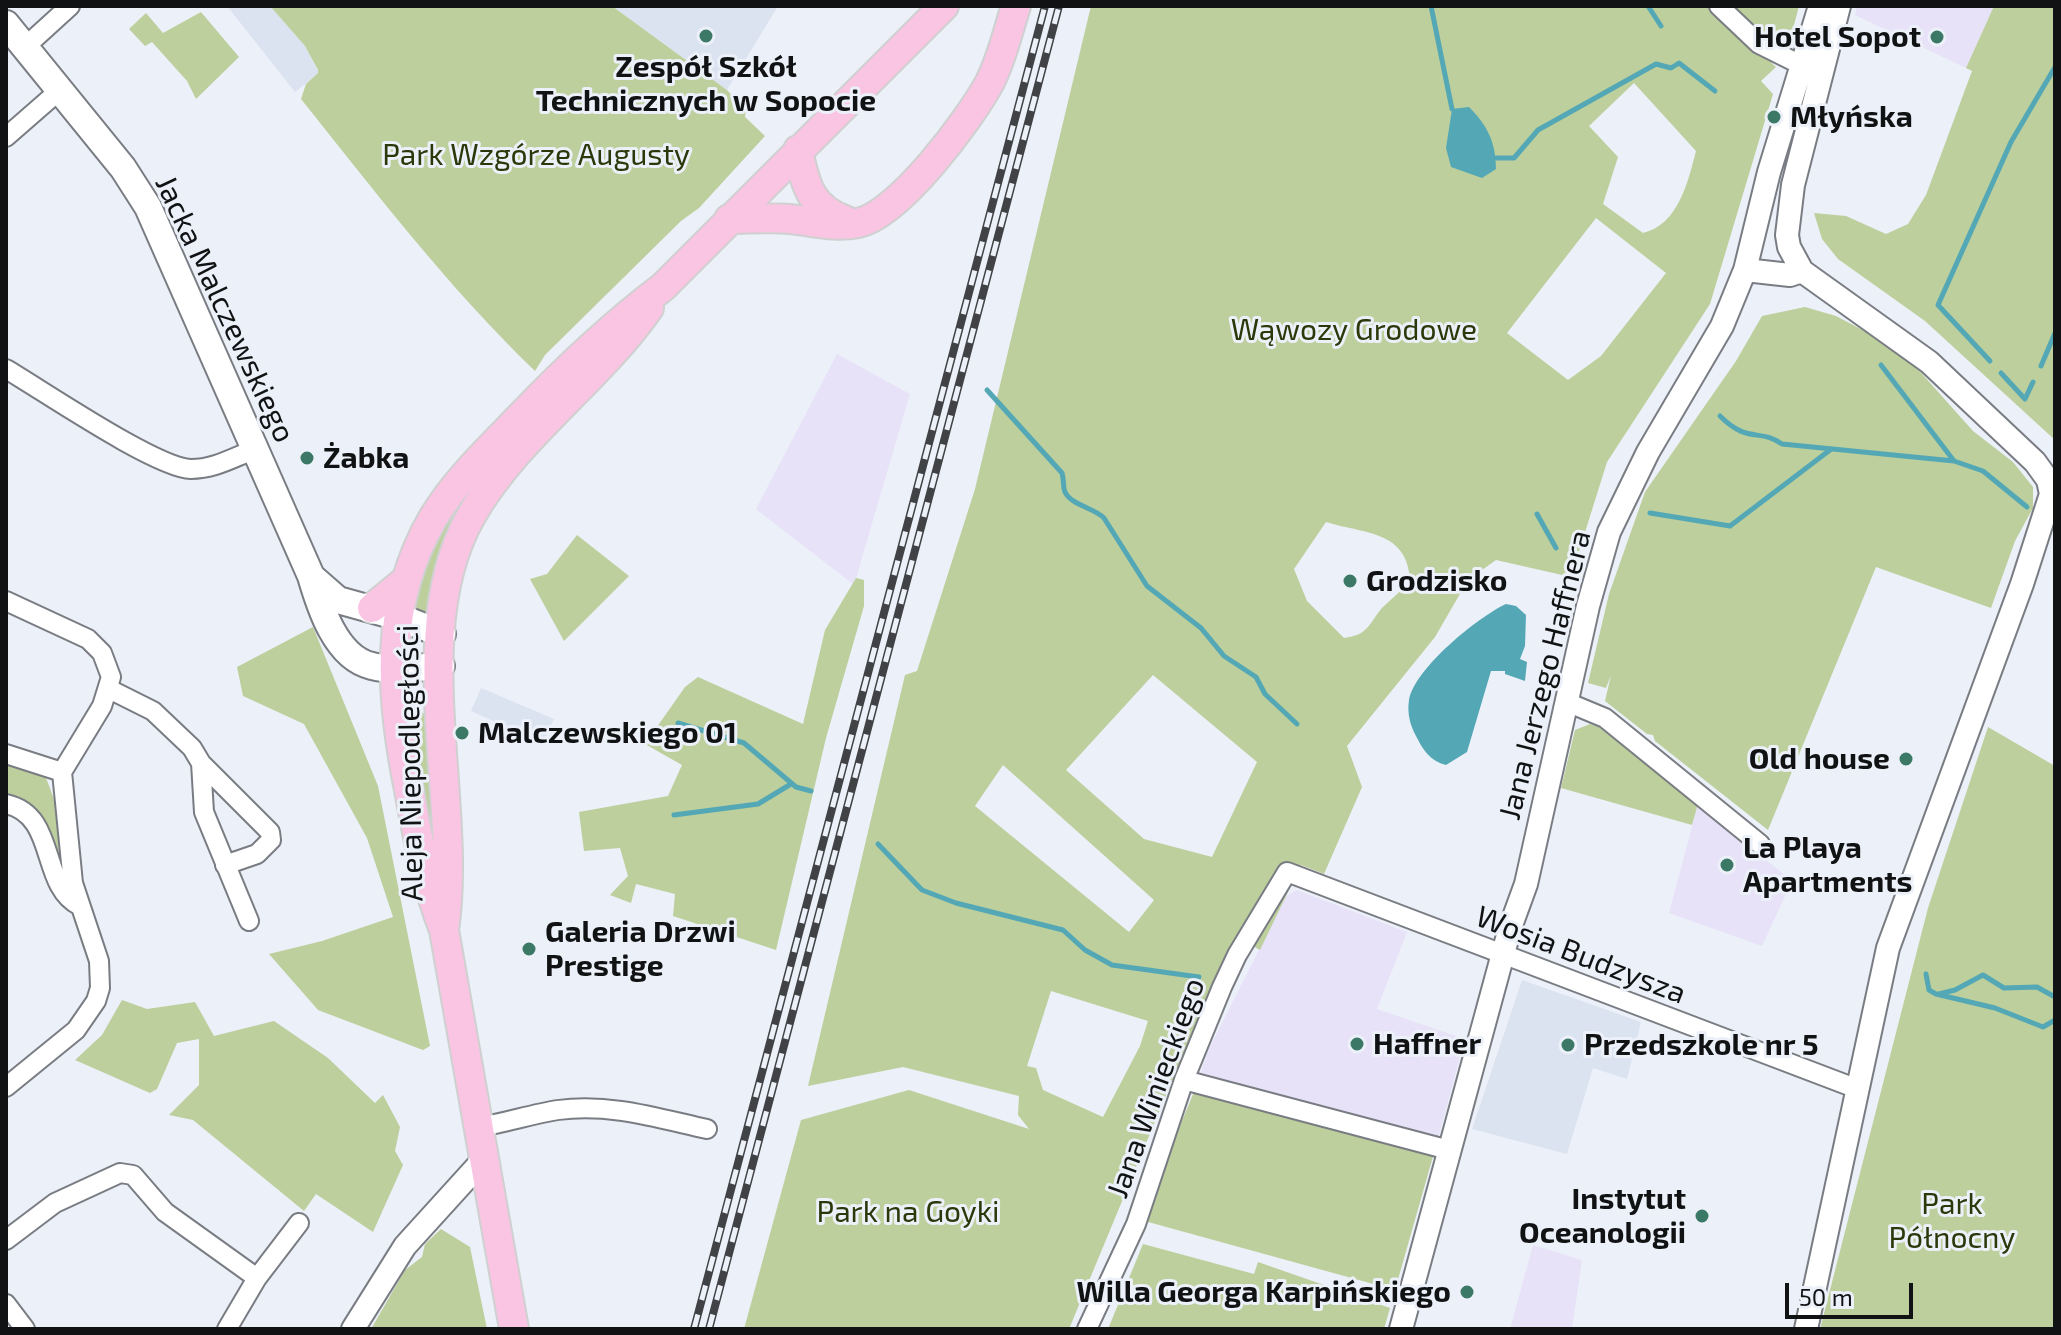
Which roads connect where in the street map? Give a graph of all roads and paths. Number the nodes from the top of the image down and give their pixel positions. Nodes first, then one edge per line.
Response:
1 (70, 6) edge
2 (944, 6) edge
3 (1016, 6) edge
4 (1719, 6) edge
5 (1820, 6) edge
6 (1839, 6) edge
7 (6, 24) edge
8 (25, 47) junction
9 (1803, 66) junction
10 (61, 89) junction
11 (6, 137) edge
12 (798, 150) junction
13 (729, 219) junction
14 (855, 224) junction
15 (1745, 270) junction
16 (1802, 271) junction
17 (663, 287) junction
18 (6, 369) edge
19 (256, 449) junction
20 (311, 576) junction
21 (406, 580) junction
22 (6, 601) edge
23 (372, 608) junction
24 (399, 617) junction
25 (442, 634) junction
26 (441, 666) junction
27 (394, 668) junction
28 (109, 689) junction
29 (1569, 703) junction
30 (6, 754) edge
31 (201, 763) junction
32 (62, 772) junction
33 (6, 804) edge
34 (1760, 844) dead end
35 (225, 865) junction
36 (1287, 872) joint
37 (80, 906) junction
38 (249, 921) dead end
39 (444, 930) junction
40 (1503, 954) junction
41 (1184, 1080) junction
42 (6, 1087) edge
43 (1855, 1088) junction
44 (479, 1127) junction
45 (707, 1129) dead end
46 (1449, 1150) junction
47 (484, 1159) junction
48 (299, 1223) dead end
49 (6, 1240) edge
50 (257, 1278) junction
51 (6, 1304) edge
52 (25, 1329) edge
53 (227, 1329) edge
54 (353, 1329) edge
55 (514, 1329) edge
56 (1087, 1329) edge
57 (1401, 1329) edge
58 (1806, 1329) edge

1 - 8 street
2 - 12 main road, Aleja Niepodległości
3 - 14 main road
4 - 9 street
5 - 9 street, Jana Jerzego Haffnera
6 - 16 street
7 - 8 main road, Jacka Malczewskiego
8 - 10 main road, Jacka Malczewskiego
9 - 15 street, Jana Jerzego Haffnera
10 - 11 street
10 - 19 main road, Jacka Malczewskiego
12 - 13 main road, Aleja Niepodległości
12 - 14 main road
13 - 14 main road
13 - 17 main road, Aleja Niepodległości
15 - 16 street
15 - 29 street, Jana Jerzego Haffnera
16 - 43 street
17 - 21 main road, Aleja Niepodległości
17 - 25 main road, Aleja Niepodległości
18 - 19 street
19 - 20 main road, Jacka Malczewskiego
20 - 23 main road, Jacka Malczewskiego
20 - 27 main road, Jacka Malczewskiego
21 - 23 main road
21 - 24 main road, Aleja Niepodległości
22 - 28 street
23 - 24 main road, Aleja Niepodległości
24 - 25 main road
24 - 27 main road, Aleja Niepodległości
25 - 26 main road, Aleja Niepodległości
26 - 27 main road, Jacka Malczewskiego
26 - 39 main road, Aleja Niepodległości
27 - 39 main road, Aleja Niepodległości
28 - 31 street
28 - 32 street
29 - 34 street
29 - 40 street, Jana Jerzego Haffnera
30 - 32 street
31 - 35 street
31 - 35 street
32 - 37 street
33 - 37 street
35 - 38 street
36 - 40 street, Wosia Budzysza
36 - 41 street, Jana Winieckiego
37 - 42 street
39 - 44 main road, Aleja Niepodległości
40 - 43 street, Wosia Budzysza
40 - 46 street, Jana Jerzego Haffnera
41 - 46 street
41 - 56 street, Jana Winieckiego
43 - 58 street
44 - 45 street
44 - 47 main road, Aleja Niepodległości
46 - 57 street, Jana Jerzego Haffnera
47 - 54 street
47 - 55 main road, Aleja Niepodległości
48 - 50 street
49 - 50 street
50 - 53 street
51 - 52 street

